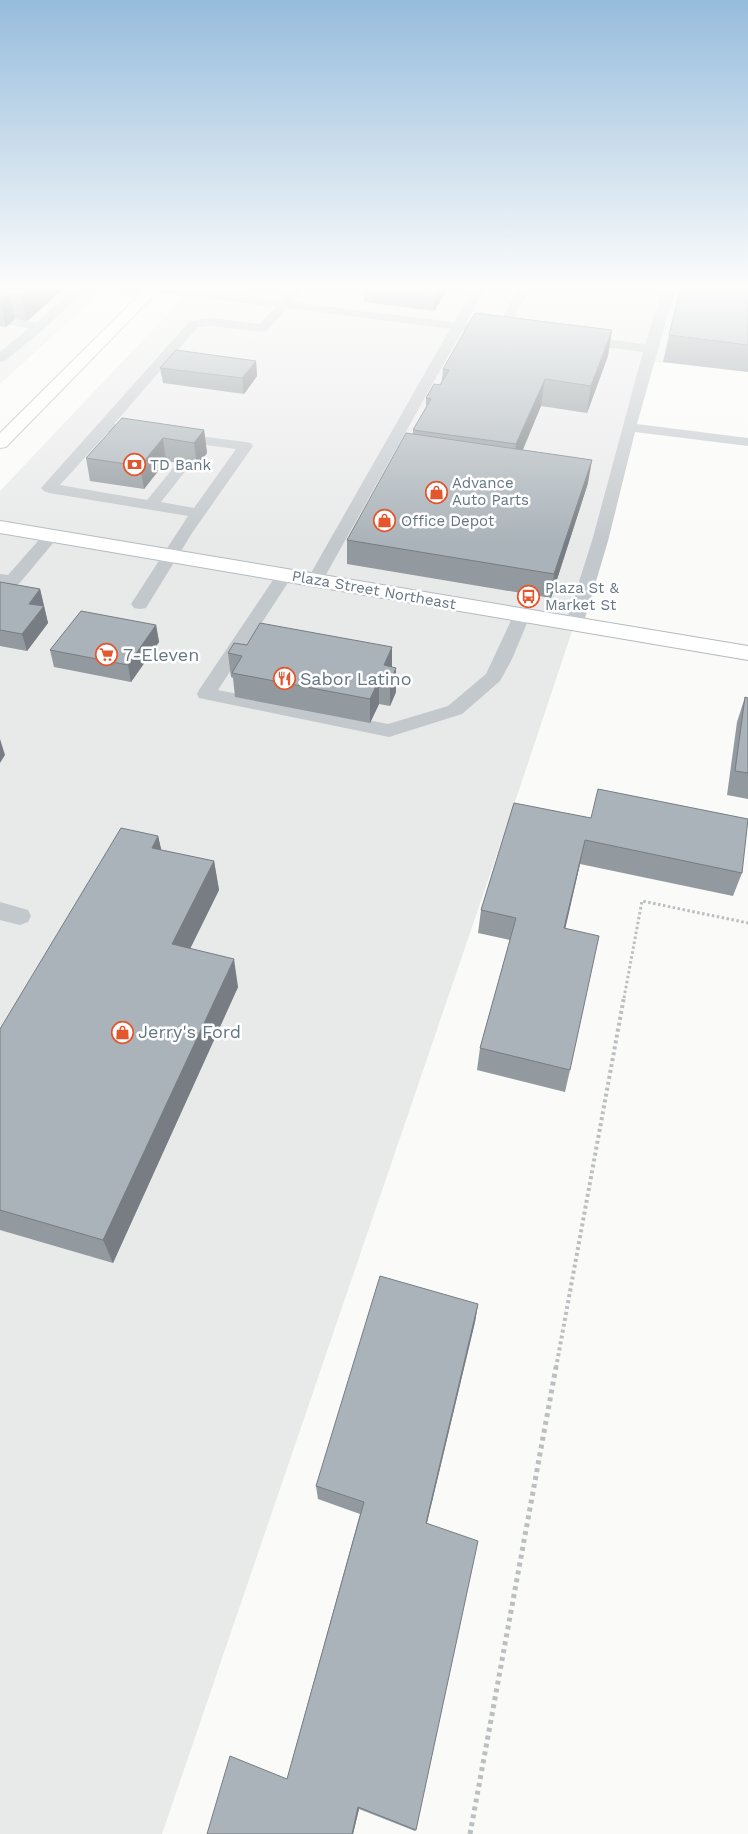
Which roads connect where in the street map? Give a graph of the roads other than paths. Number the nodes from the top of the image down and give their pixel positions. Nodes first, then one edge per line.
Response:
1 (70, 372) edge
2 (152, 372) edge
3 (434, 372) edge
4 (645, 372) edge
5 (104, 427) junction
6 (630, 427) junction
7 (748, 442) edge
8 (0, 443) edge
9 (184, 464) edge
10 (151, 505) junction
11 (198, 512) junction
12 (0, 526) edge
13 (51, 536) junction
14 (168, 556) junction
15 (285, 574) junction
16 (6, 580) edge
17 (315, 580) junction
18 (33, 584) dead end
19 (140, 604) dead end
20 (521, 616) junction
21 (574, 625) junction
22 (748, 653) edge

1 - 8 main road
2 - 5 lane
3 - 17 lane
4 - 6 lane
5 - 10 lane
5 - 11 lane
6 - 7 lane
6 - 21 lane
9 - 10 lane
10 - 11 lane
11 - 14 lane
12 - 13 main road, Plaza Street Northeast
13 - 14 main road, Plaza Street Northeast
13 - 16 lane
14 - 15 main road, Plaza Street Northeast
14 - 19 lane
15 - 17 main road, Plaza Street Northeast
15 - 20 lane
16 - 18 lane
17 - 20 main road, Plaza Street Northeast
20 - 21 main road, Plaza Street Northeast
21 - 22 main road, Plaza Street Northeast

